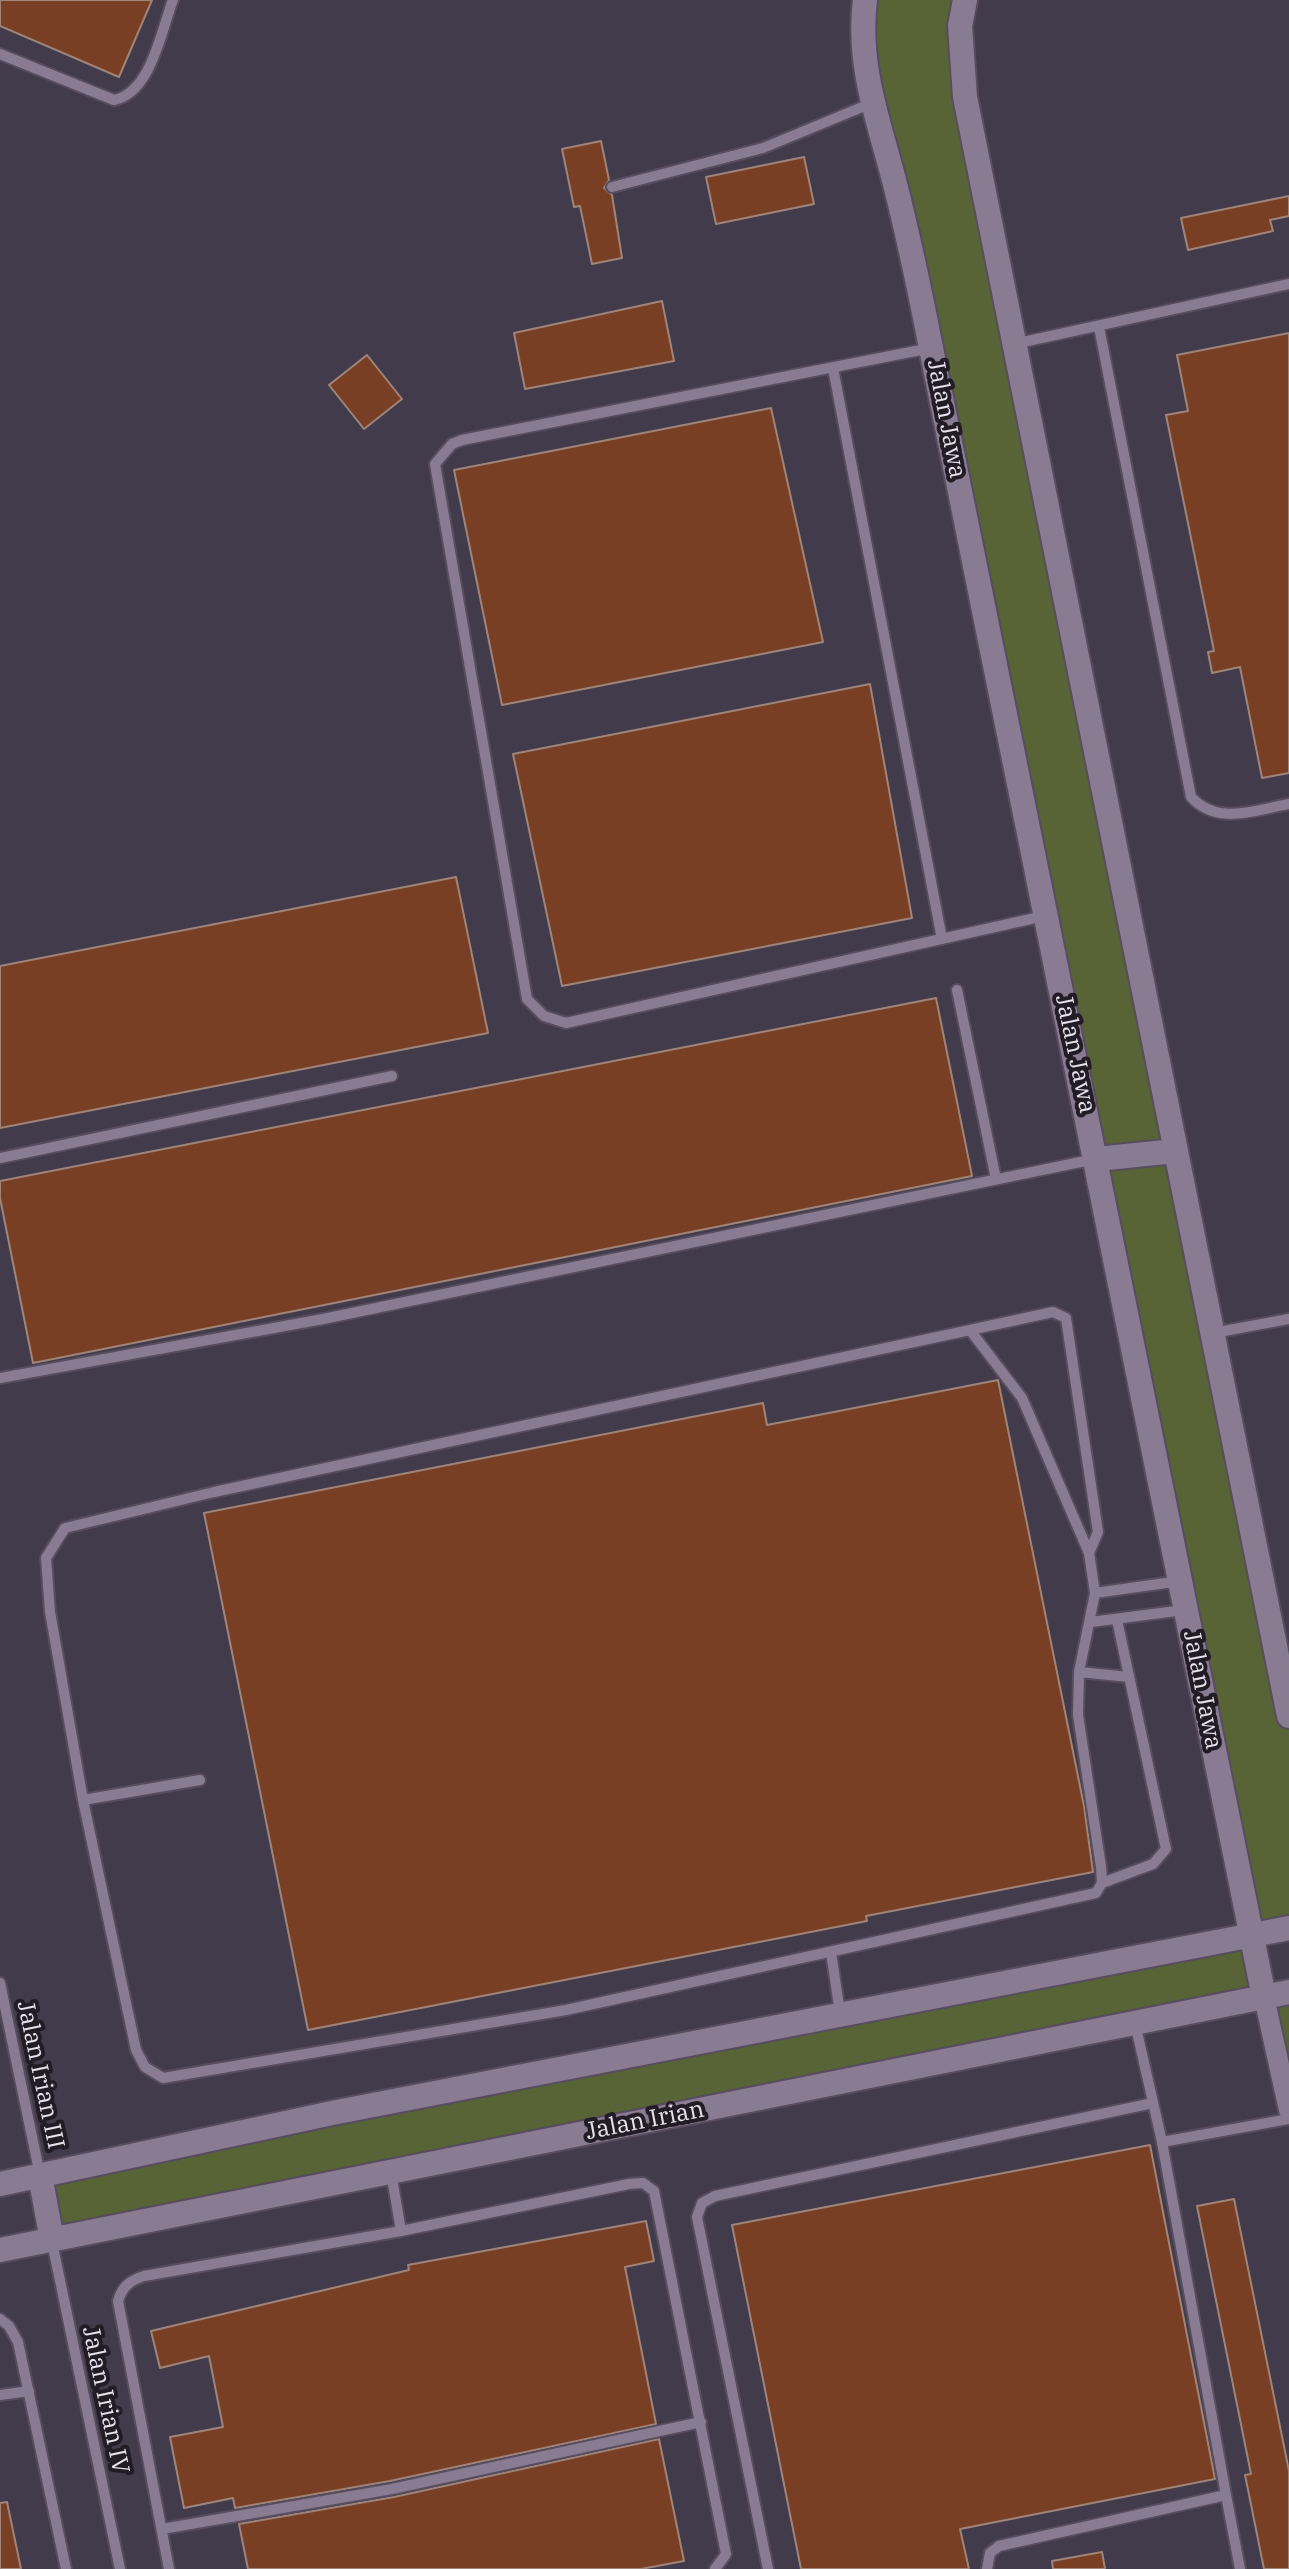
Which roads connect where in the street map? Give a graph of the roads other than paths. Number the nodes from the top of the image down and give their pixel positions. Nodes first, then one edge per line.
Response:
1 (173, 0) edge
2 (965, 0) edge
3 (864, 2) edge
4 (0, 54) edge
5 (872, 103) junction
6 (612, 187) dead end
7 (1289, 284) edge
8 (1099, 327) junction
9 (1012, 344) junction
10 (931, 348) junction
11 (833, 368) junction
12 (1289, 804) edge
13 (1046, 916) junction
14 (942, 939) junction
15 (957, 990) dead end
16 (392, 1076) dead end
17 (1175, 1151) junction
18 (0, 1158) edge
19 (1097, 1159) junction
20 (996, 1179) junction
21 (1289, 1319) edge
22 (970, 1330) junction
23 (1213, 1333) junction
24 (0, 1378) edge
25 (1089, 1553) junction
26 (1180, 1581) junction
27 (1095, 1593) junction
28 (1186, 1609) junction
29 (1117, 1620) junction
30 (1091, 1622) junction
31 (1079, 1672) junction
32 (1129, 1677) junction
33 (1289, 1716) edge
34 (200, 1780) dead end
35 (83, 1800) junction
36 (1102, 1883) junction
37 (1289, 1928) edge
38 (1250, 1935) junction
39 (831, 1952) junction
40 (0, 1983) edge
41 (1289, 1992) edge
42 (1264, 1997) junction
43 (841, 2015) junction
44 (1135, 2023) junction
45 (1153, 2103) junction
46 (1289, 2110) edge
47 (1289, 2119) edge
48 (1162, 2142) junction
49 (391, 2172) junction
50 (40, 2175) junction
51 (0, 2184) edge
52 (401, 2231) junction
53 (52, 2240) junction
54 (0, 2250) edge
55 (0, 2319) edge
56 (29, 2391) junction
57 (0, 2395) edge
58 (701, 2422) junction
59 (1226, 2495) junction
60 (162, 2529) junction
61 (66, 2569) edge
62 (120, 2569) edge
63 (169, 2569) edge
64 (715, 2569) edge
65 (768, 2569) edge
66 (987, 2569) edge
67 (1240, 2569) edge

1 - 4 lane
2 - 9 street
3 - 5 street, Jalan Jawa
5 - 6 lane
5 - 10 street, Jalan Jawa
7 - 8 lane
8 - 9 lane
8 - 12 lane
9 - 17 street
10 - 11 lane
10 - 13 street, Jalan Jawa
11 - 14 lane
11 - 14 lane
13 - 14 lane
13 - 19 street, Jalan Jawa
15 - 20 lane
16 - 18 lane
17 - 19 street
17 - 23 street
19 - 20 lane
19 - 26 street, Jalan Jawa
20 - 24 lane
21 - 23 lane
22 - 25 lane
22 - 25 lane
22 - 35 lane
23 - 33 street
25 - 27 lane
26 - 27 lane
26 - 28 street, Jalan Jawa
27 - 30 lane
28 - 29 lane
28 - 38 street, Jalan Jawa
29 - 30 lane
29 - 32 lane
30 - 31 lane
31 - 32 lane
31 - 36 lane
32 - 36 lane
34 - 35 lane
35 - 39 lane
36 - 39 lane
37 - 38 street
38 - 42 street, Jalan Jawa
38 - 43 street
39 - 43 lane
40 - 50 lane, Jalan Irian III
41 - 42 street, Jalan Irian
42 - 44 street, Jalan Irian
42 - 46 street, Jalan Jawa
43 - 50 street
44 - 45 lane
44 - 49 street, Jalan Irian
45 - 48 lane
45 - 65 lane
47 - 48 lane
48 - 59 lane
49 - 52 lane
49 - 53 street, Jalan Irian
50 - 51 street
50 - 53 street
52 - 58 lane
52 - 60 lane
53 - 54 street, Jalan Irian
53 - 62 lane, Jalan Irian IV
55 - 56 lane
56 - 57 lane
56 - 61 lane
58 - 60 lane
58 - 64 lane
59 - 66 lane
59 - 67 lane
60 - 63 lane

